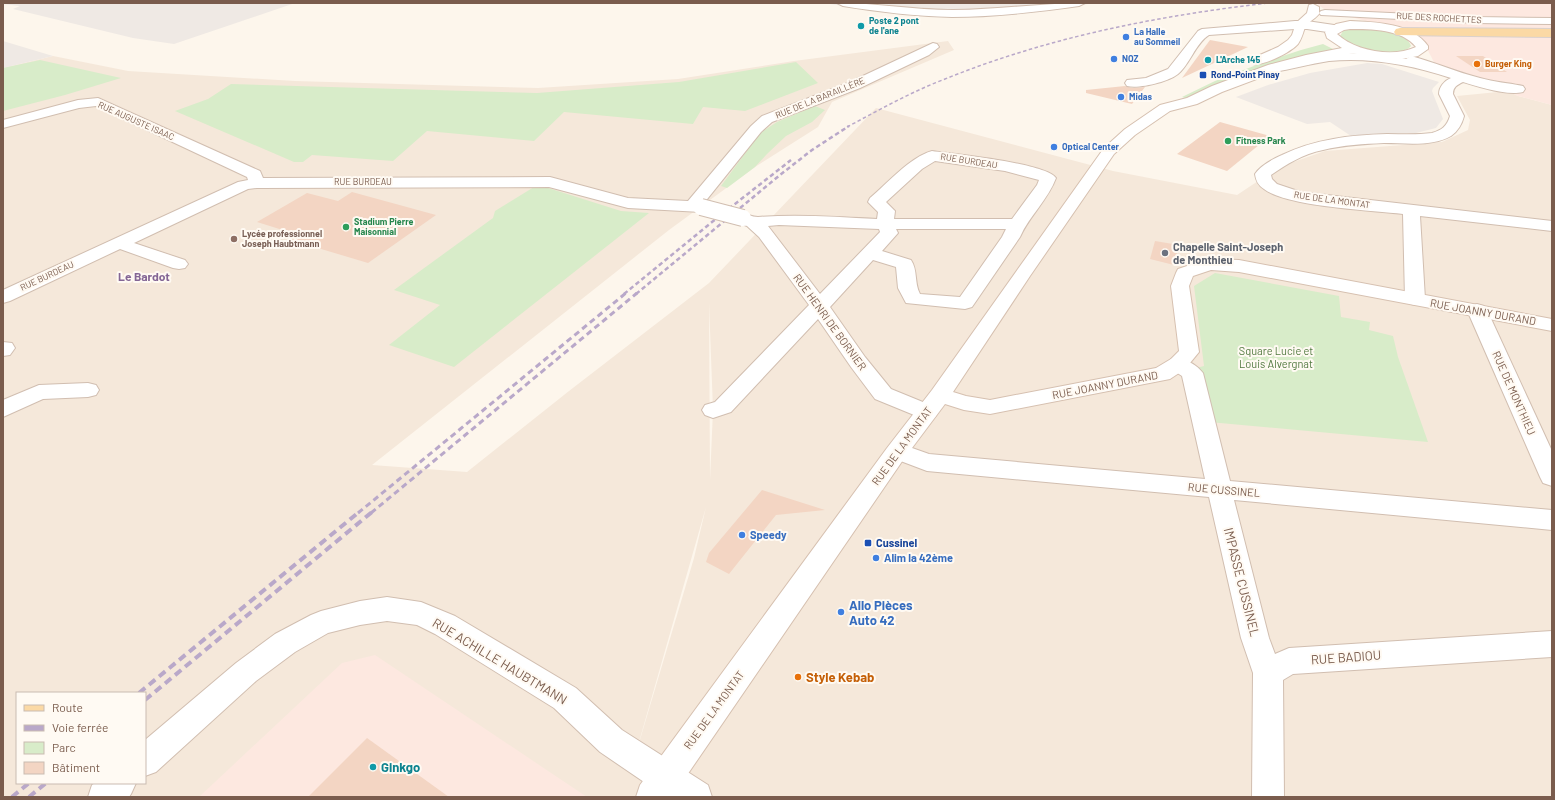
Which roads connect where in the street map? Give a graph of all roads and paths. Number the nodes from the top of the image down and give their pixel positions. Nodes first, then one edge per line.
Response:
1 (843, 3) edge
2 (1079, 3) edge
3 (1310, 5) edge
4 (1325, 12) junction
5 (1552, 21) edge
6 (1363, 25) junction
7 (1299, 30) junction
8 (1400, 32) junction
9 (1552, 33) edge
10 (1332, 34) junction
11 (1552, 41) edge
12 (932, 47) dead end
13 (1304, 47) dead end
14 (1420, 49) junction
15 (1356, 50) junction
16 (1391, 55) junction
17 (1255, 62) junction
18 (1426, 66) junction
19 (1272, 68) junction
20 (1461, 78) junction
21 (1132, 83) dead end
22 (1165, 108) junction
23 (3, 124) edge
24 (257, 183) junction
25 (697, 207) junction
26 (1411, 211) junction
27 (748, 220) junction
28 (1017, 224) junction
29 (1552, 226) edge
30 (887, 228) junction
31 (118, 243) junction
32 (870, 253) junction
33 (179, 264) dead end
34 (3, 280) edge
35 (33, 283) junction
36 (3, 297) edge
37 (1415, 300) junction
38 (820, 307) junction
39 (1476, 310) junction
40 (1552, 325) edge
41 (1178, 364) junction
42 (88, 390) dead end
43 (933, 404) junction
44 (3, 410) edge
45 (713, 410) dead end
46 (898, 451) junction
47 (1552, 477) edge
48 (1220, 490) junction
49 (1552, 520) edge
50 (1552, 644) edge
51 (1268, 673) junction
52 (146, 760) edge
53 (119, 784) edge
54 (658, 787) edge
55 (104, 797) edge
56 (696, 797) edge
57 (1268, 797) edge

1 - 2 street
3 - 4 street
3 - 7 street
3 - 10 street
4 - 5 street, RUE DES ROCHETTES
4 - 6 street
6 - 8 street
6 - 10 street
7 - 10 street
7 - 17 street
7 - 21 street
8 - 9 main road
8 - 14 street
10 - 15 street
11 - 14 main road
12 - 25 street, RUE DE LA BARAILLÈRE
13 - 17 street, RUE DE LA MONTAT
14 - 16 street
14 - 20 street, RUE DE LA MONTAT
15 - 16 street
15 - 19 street, RUE DE LA MONTAT
16 - 18 street, RUE DE LA MONTAT
17 - 22 street, RUE DE LA MONTAT
18 - 19 street, RUE DE LA MONTAT
18 - 20 street, RUE DE LA MONTAT
19 - 22 street, RUE DE LA MONTAT
20 - 26 street, RUE DE LA MONTAT
22 - 43 street, RUE DE LA MONTAT
23 - 24 street, RUE AUGUSTE ISAAC
24 - 25 street, RUE BURDEAU
24 - 31 street, RUE BURDEAU
25 - 27 street, RUE BURDEAU, bridge
26 - 29 street, RUE DE LA MONTAT
26 - 37 street, RUE JOANNY DURAND
27 - 30 street, RUE BURDEAU
27 - 38 street, RUE HENRI DE BORNIER
28 - 30 street, RUE BURDEAU
28 - 30 street, RUE BURDEAU
28 - 32 street, RUE BURDEAU
30 - 32 street
31 - 33 street
31 - 35 street, RUE BURDEAU
32 - 38 street
34 - 35 street
35 - 36 street, RUE BURDEAU
37 - 39 street, RUE JOANNY DURAND
37 - 41 street, RUE JOANNY DURAND
38 - 43 street, RUE HENRI DE BORNIER
38 - 45 street
39 - 40 street, RUE JOANNY DURAND
39 - 47 street, RUE DE MONTHIEU
41 - 43 street, RUE JOANNY DURAND
41 - 48 street, IMPASSE CUSSINEL
42 - 44 street
43 - 46 street, RUE DE LA MONTAT
46 - 48 street, RUE CUSSINEL
46 - 54 street, RUE DE LA MONTAT
48 - 49 street, RUE CUSSINEL
48 - 51 street, IMPASSE CUSSINEL
50 - 51 street, RUE BADIOU
51 - 57 street
52 - 54 street, RUE ACHILLE HAUBTMANN
53 - 55 street
54 - 56 street

